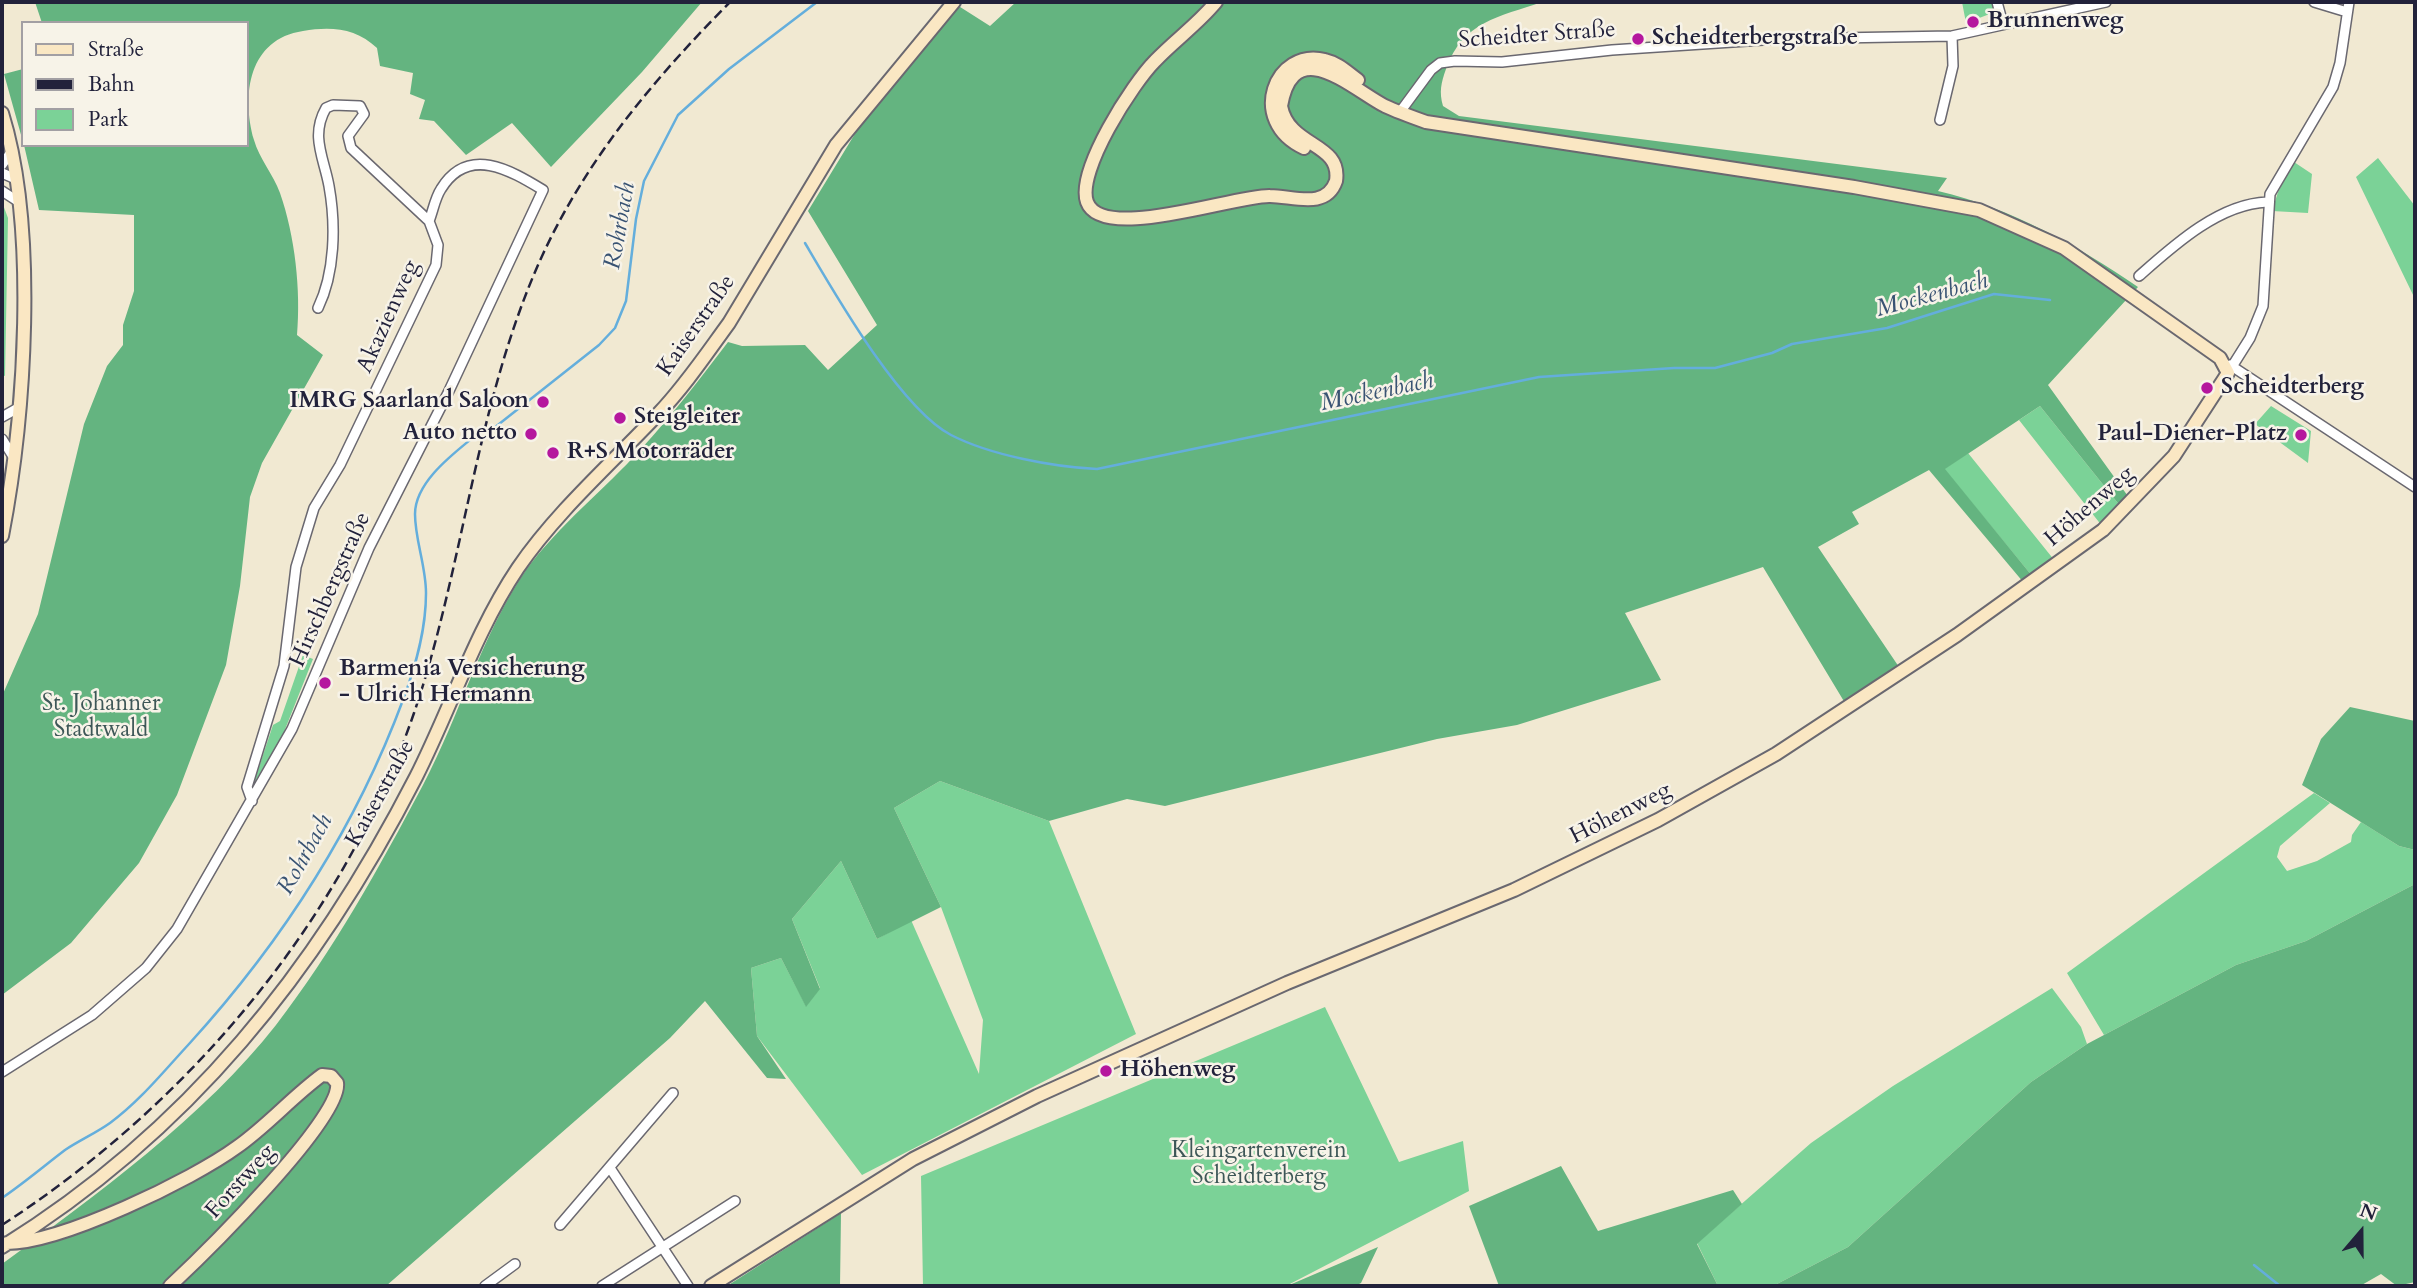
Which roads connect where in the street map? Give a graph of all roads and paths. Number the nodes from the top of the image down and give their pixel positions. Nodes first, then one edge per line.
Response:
1 (954, 2) edge
2 (1216, 2) edge
3 (1997, 2) edge
4 (2106, 2) edge
5 (2314, 2) edge
6 (2348, 7) edge
7 (2003, 24) junction
8 (1952, 36) junction
9 (1400, 112) junction
10 (2, 113) edge
11 (1940, 120) dead end
12 (11, 152) junction
13 (2, 165) edge
14 (2, 173) edge
15 (16, 178) junction
16 (2, 186) edge
17 (2, 191) edge
18 (19, 202) junction
19 (2267, 202) junction
20 (429, 221) junction
21 (2138, 276) dead end
22 (318, 308) dead end
23 (2230, 370) junction
24 (18, 408) junction
25 (2, 417) edge
26 (2, 439) edge
27 (14, 458) junction
28 (2415, 487) edge
29 (2, 536) edge
30 (252, 801) junction
31 (2, 1072) edge
32 (674, 1093) dead end
33 (610, 1168) junction
34 (734, 1201) dead end
35 (560, 1225) dead end
36 (4, 1245) edge
37 (662, 1248) junction
38 (516, 1264) dead end
39 (492, 1284) edge
40 (170, 1286) edge
41 (602, 1286) edge
42 (688, 1286) edge
43 (711, 1286) edge

1 - 36 street, Kaiserstraße
2 - 9 street
3 - 7 street
4 - 7 street, Scheidter Straße
5 - 6 street
6 - 19 street, Höhenweg
7 - 8 street, Scheidter Straße
8 - 9 street, Scheidter Straße
8 - 11 street
9 - 23 street
10 - 12 street
12 - 13 street
12 - 15 street
14 - 15 street
15 - 16 street
15 - 18 street
17 - 18 street
18 - 24 street
19 - 21 street
19 - 23 street, Höhenweg
20 - 22 street
20 - 30 street, Akazienweg
20 - 30 street, Hirschbergstraße
23 - 28 street
23 - 43 street, Höhenweg
24 - 25 street
24 - 27 street
26 - 27 street
27 - 29 street
30 - 31 street, Hirschbergstraße
32 - 33 street
33 - 35 street
33 - 37 street
34 - 37 street
36 - 40 street, Forstweg
37 - 41 street
37 - 42 street
38 - 39 street

